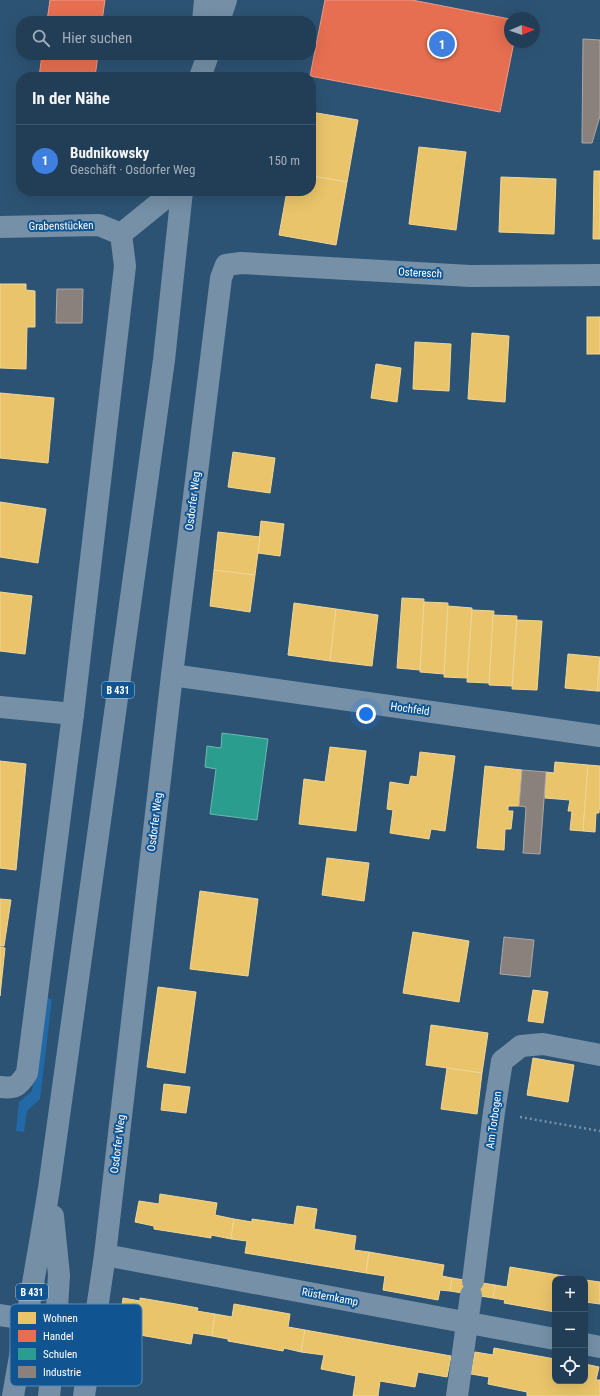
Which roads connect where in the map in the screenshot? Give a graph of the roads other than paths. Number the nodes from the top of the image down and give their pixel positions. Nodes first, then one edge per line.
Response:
1 (205, 0) edge
2 (226, 0) edge
3 (203, 16) edge
4 (221, 16) edge
5 (200, 60) edge
6 (206, 60) edge
7 (199, 72) edge
8 (201, 72) edge
9 (168, 196) edge
10 (181, 196) edge
11 (0, 227) edge
12 (121, 234) junction
13 (241, 263) joint
14 (600, 275) edge
15 (172, 676) junction
16 (0, 707) edge
17 (73, 714) junction
18 (600, 736) edge
19 (600, 1055) edge
20 (5, 1088) edge
21 (49, 1188) junction
22 (105, 1255) junction
23 (29, 1304) edge
24 (57, 1304) edge
25 (98, 1304) edge
26 (0, 1315) edge
27 (10, 1317) edge
28 (467, 1323) junction
29 (552, 1338) edge
30 (588, 1345) edge
31 (600, 1347) edge
32 (15, 1386) edge
33 (50, 1386) edge
34 (85, 1386) edge
35 (13, 1396) edge
36 (49, 1396) edge
37 (84, 1396) edge
38 (457, 1396) edge

1 - 3 main road
2 - 4 main road
5 - 7 main road
6 - 8 main road
9 - 12 street
10 - 21 main road, B 431
11 - 12 street, Grabenstücken
12 - 17 street
13 - 14 street, Osteresch
13 - 15 street, Osdorfer Weg
15 - 18 street, Hochfeld
15 - 22 street, Osdorfer Weg
16 - 17 street
17 - 20 street
19 - 28 street, Am Torbogen
21 - 23 main road, B 431
21 - 24 main road, B 431
22 - 25 street, Osdorfer Weg
22 - 28 street, Rüsternkamp
26 - 27 street
28 - 29 street, Rüsternkamp
28 - 38 street, Am Torbogen
30 - 31 street
32 - 35 main road, B 431
33 - 36 main road, B 431
34 - 37 street, Osdorfer Weg

